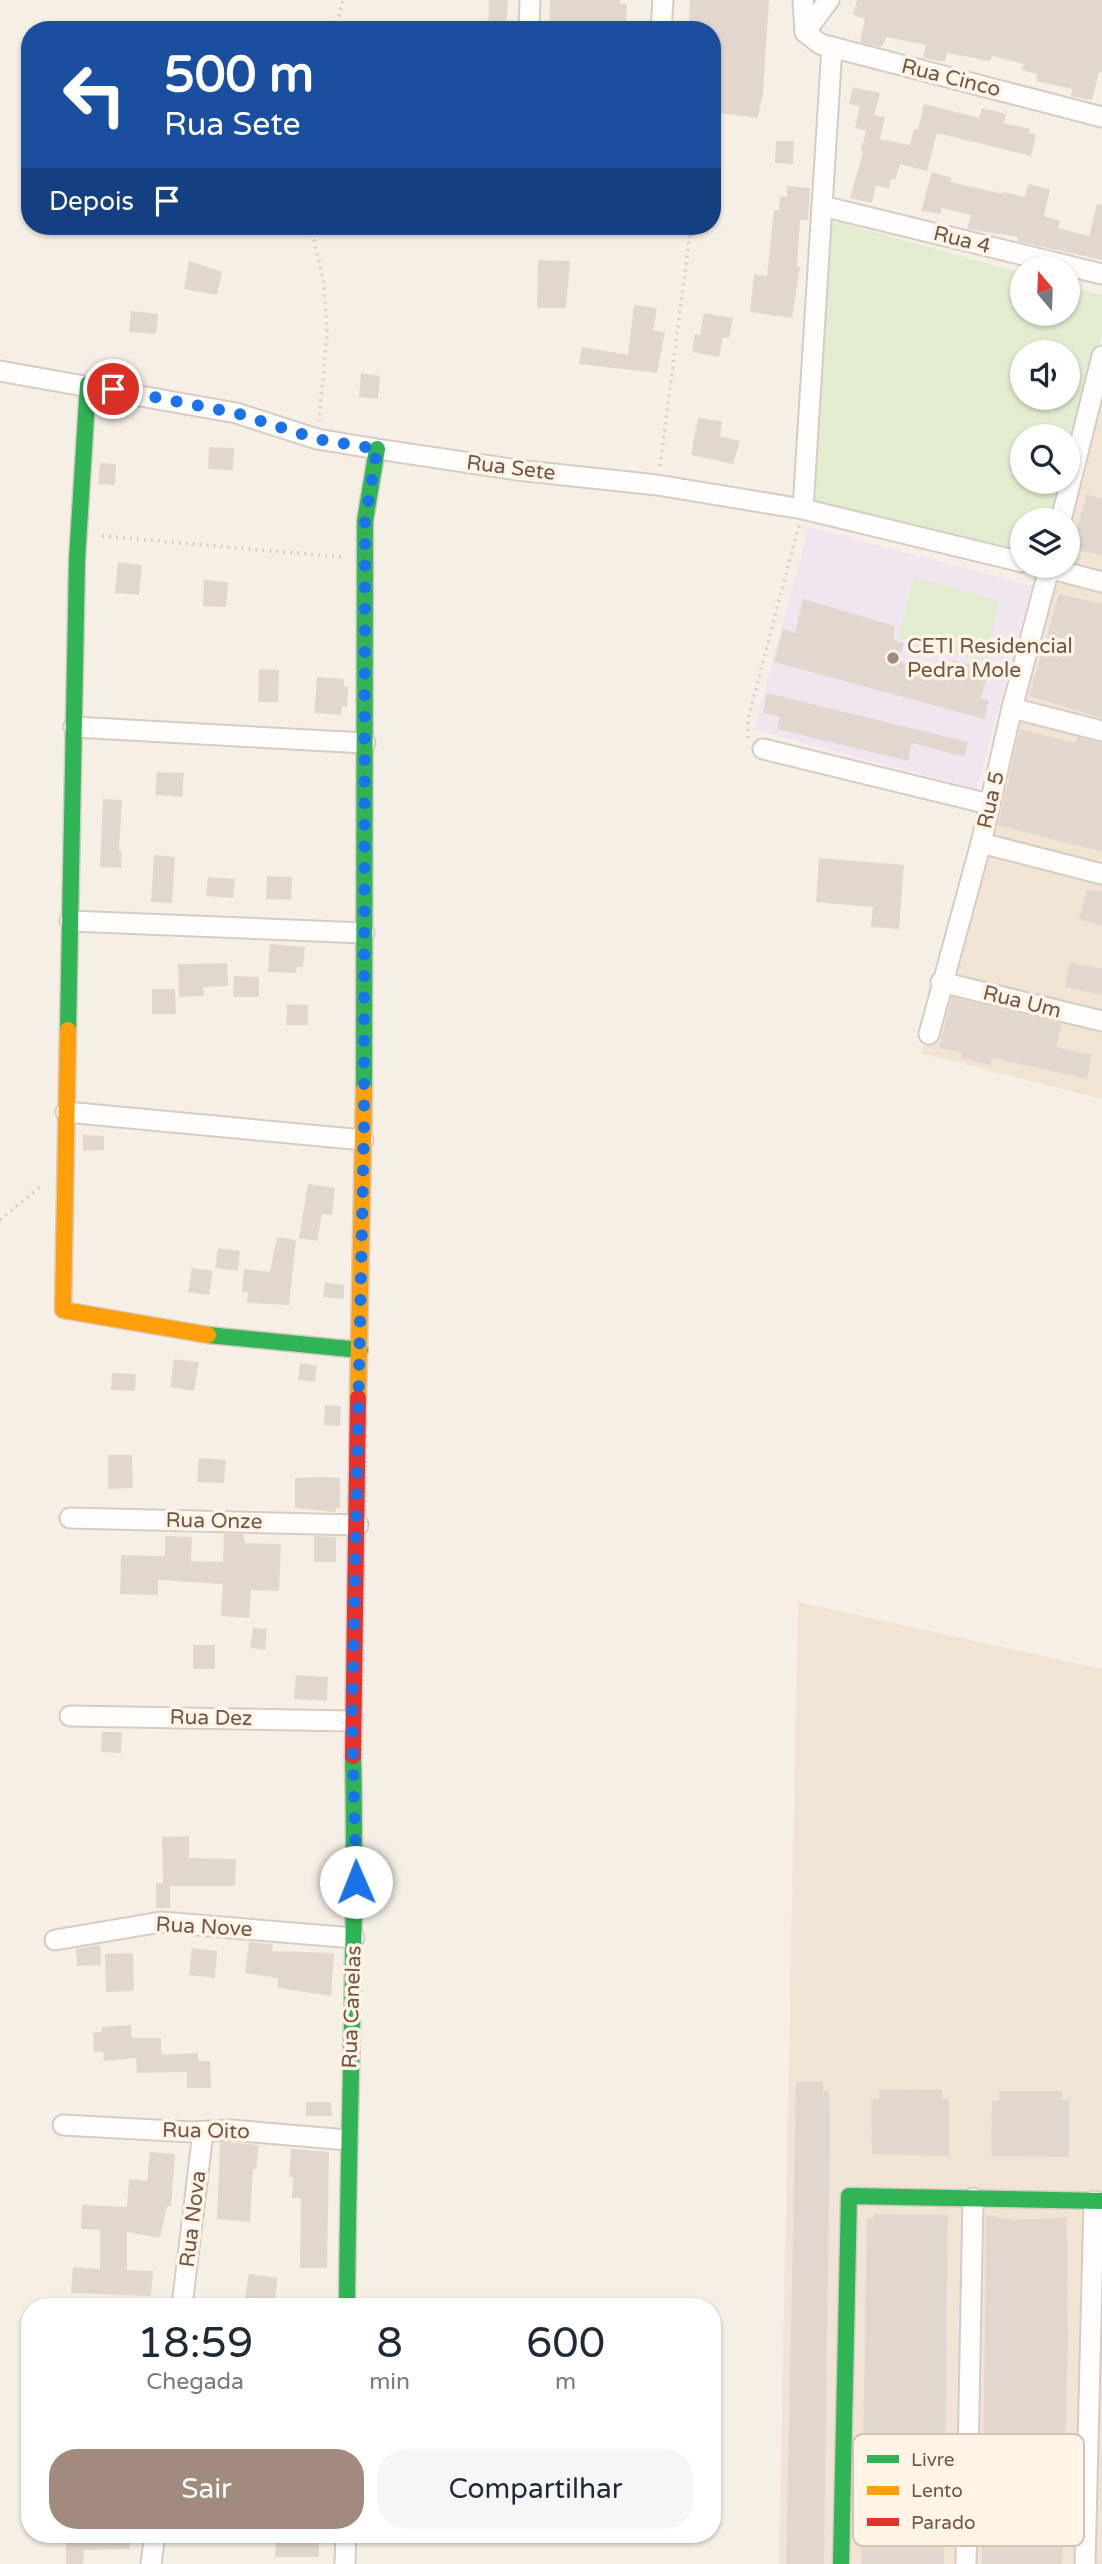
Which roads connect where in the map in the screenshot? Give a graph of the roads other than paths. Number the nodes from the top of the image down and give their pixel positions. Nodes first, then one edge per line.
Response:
1 (530, 0) edge
2 (663, 0) edge
3 (803, 0) edge
4 (829, 0) edge
5 (529, 21) edge
6 (662, 21) edge
7 (805, 32) junction
8 (832, 47) junction
9 (1102, 117) edge
10 (822, 206) junction
11 (1102, 274) edge
12 (1102, 356) edge
13 (0, 371) edge
14 (88, 384) junction
15 (1096, 406) edge
16 (377, 449) junction
17 (1065, 508) edge
18 (803, 509) junction
19 (1010, 559) edge
20 (1080, 576) edge
21 (1042, 578) edge
22 (1102, 582) edge
23 (1012, 708) junction
24 (74, 727) junction
25 (1102, 731) edge
26 (365, 743) junction
27 (763, 749) road end
28 (989, 804) junction
29 (981, 843) junction
30 (1102, 874) edge
31 (70, 921) junction
32 (364, 933) junction
33 (941, 982) junction
34 (1102, 1021) edge
35 (929, 1034) dead end
36 (66, 1112) junction
37 (363, 1140) junction
38 (360, 1350) junction
39 (70, 1518) dead end
40 (358, 1524) junction
41 (70, 1716) dead end
42 (352, 1721) junction
43 (354, 1938) junction
44 (55, 1940) dead end
45 (63, 2125) dead end
46 (203, 2132) junction
47 (348, 2140) junction
48 (973, 2198) junction
49 (1098, 2201) edge
50 (183, 2298) edge
51 (347, 2298) edge
52 (968, 2434) edge
53 (154, 2543) edge
54 (346, 2543) edge
55 (965, 2546) edge
56 (151, 2564) edge
57 (345, 2564) edge
58 (841, 2564) edge
59 (965, 2564) edge
60 (1085, 2564) edge

1 - 5 street
2 - 6 street
3 - 7 street
4 - 7 street
7 - 8 street, Rua Cinco
8 - 9 street, Rua Cinco
8 - 10 street
10 - 11 street, Rua 4
10 - 18 street
12 - 15 street
13 - 14 street, Rua Sete
14 - 16 street, Rua Sete
14 - 24 street
15 - 17 street
16 - 18 street, Rua Sete
16 - 26 street, Rua Canelas
18 - 19 street, Rua Sete
20 - 22 street
21 - 23 street, Rua 5
23 - 25 street
23 - 28 street, Rua 5
24 - 26 street
24 - 31 street
26 - 32 street, Rua Canelas
27 - 28 street
28 - 29 street, Rua 5
29 - 30 street
29 - 33 street, Rua 5
31 - 32 street
31 - 36 street
32 - 37 street, Rua Canelas
33 - 34 street, Rua Um
33 - 35 street, Rua 5
36 - 37 street
36 - 38 street
37 - 38 street, Rua Canelas
38 - 40 street, Rua Canelas
39 - 40 street, Rua Onze
40 - 42 street, Rua Canelas
41 - 42 street, Rua Dez
42 - 43 street, Rua Canelas
43 - 44 street, Rua Nove
43 - 47 street, Rua Canelas
45 - 46 street, Rua Oito
46 - 47 street, Rua Oito
46 - 50 street, Rua Nova
47 - 51 street, Rua Canelas
48 - 49 street
48 - 52 street
48 - 58 street
49 - 60 street
53 - 56 street
54 - 57 street
55 - 59 street

